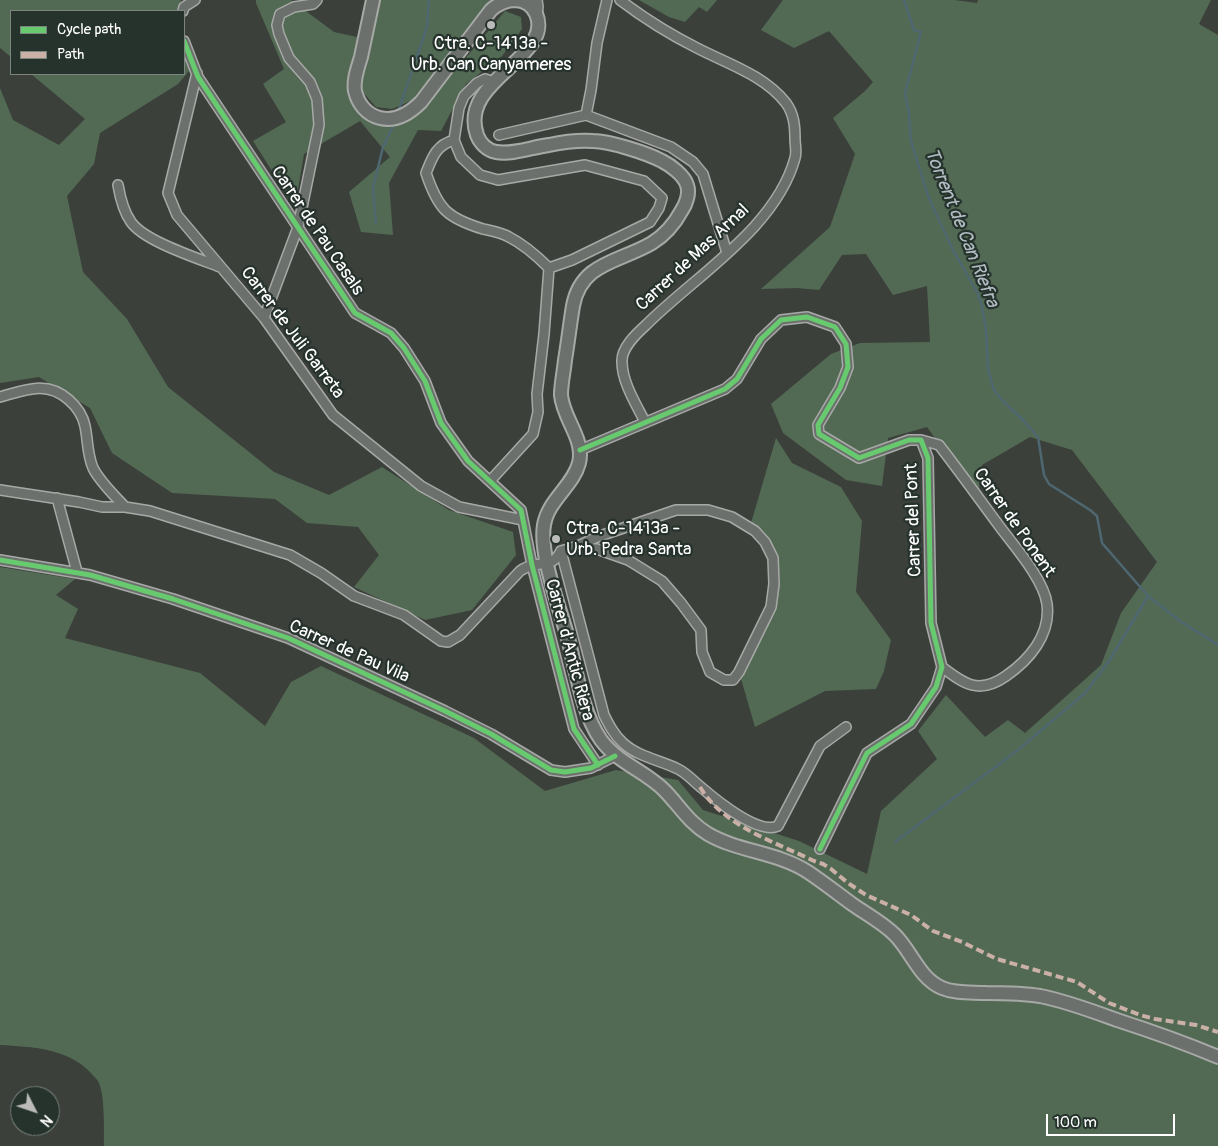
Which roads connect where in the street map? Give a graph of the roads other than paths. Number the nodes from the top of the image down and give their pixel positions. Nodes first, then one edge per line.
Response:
1 (195, 0) edge
2 (317, 0) edge
3 (373, 0) edge
4 (521, 0) edge
5 (537, 0) edge
6 (607, 0) edge
7 (620, 0) edge
8 (183, 10) edge
9 (537, 14) junction
10 (185, 43) edge
11 (197, 73) junction
12 (494, 82) junction
13 (586, 115) junction
14 (499, 135) dead end
15 (454, 140) junction
16 (118, 185) dead end
17 (298, 227) junction
18 (726, 253) junction
19 (222, 268) junction
20 (549, 268) junction
21 (264, 318) junction
22 (0, 397) edge
23 (645, 422) junction
24 (921, 440) junction
25 (580, 450) junction
26 (490, 482) junction
27 (0, 490) edge
28 (57, 498) junction
29 (125, 507) junction
30 (523, 520) junction
31 (544, 541) junction
32 (528, 546) junction
33 (561, 551) junction
34 (0, 560) edge
35 (547, 564) junction
36 (532, 565) junction
37 (77, 572) junction
38 (942, 667) junction
39 (846, 727) dead end
40 (615, 756) junction
41 (598, 765) junction
42 (820, 849) dead end
43 (1218, 1057) edge

1 - 8 street
2 - 17 street
3 - 4 main road
4 - 9 main road
5 - 9 street
6 - 13 street
7 - 18 street, Carrer de Mas Arnal
9 - 12 main road
10 - 11 street, Carrer de Pau Casals
11 - 17 street, Carrer de Pau Casals
11 - 19 street, Carrer de Juli Garreta
12 - 15 street
12 - 25 main road
13 - 14 street
13 - 18 street
15 - 20 street
15 - 20 street
16 - 19 street
17 - 21 street
17 - 26 street, Carrer de Pau Casals
18 - 23 street, Carrer de Mas Arnal
19 - 21 street, Carrer de Juli Garreta
20 - 26 street
21 - 30 street, Carrer de Juli Garreta
22 - 29 street
23 - 24 street, Carrer del Pont
23 - 25 street, Carrer del Pont
24 - 38 street, Carrer del Pont
24 - 38 street, Carrer de Ponent
25 - 31 main road
26 - 30 street, Carrer de Pau Casals
27 - 28 street
28 - 29 street
28 - 37 street
29 - 36 street
30 - 32 street, Carrer de Pau Casals
31 - 32 street
31 - 33 street
31 - 35 main road
32 - 36 street, Carrer de Pau Casals
33 - 33 street
33 - 35 street
33 - 39 street
34 - 37 street, Carrer de Pau Vila
35 - 36 street
35 - 40 main road
36 - 41 street, Carrer d'Antic Riera
37 - 41 street, Carrer de Pau Vila
38 - 42 street
40 - 41 street, Carrer de Pau Vila
40 - 43 main road

